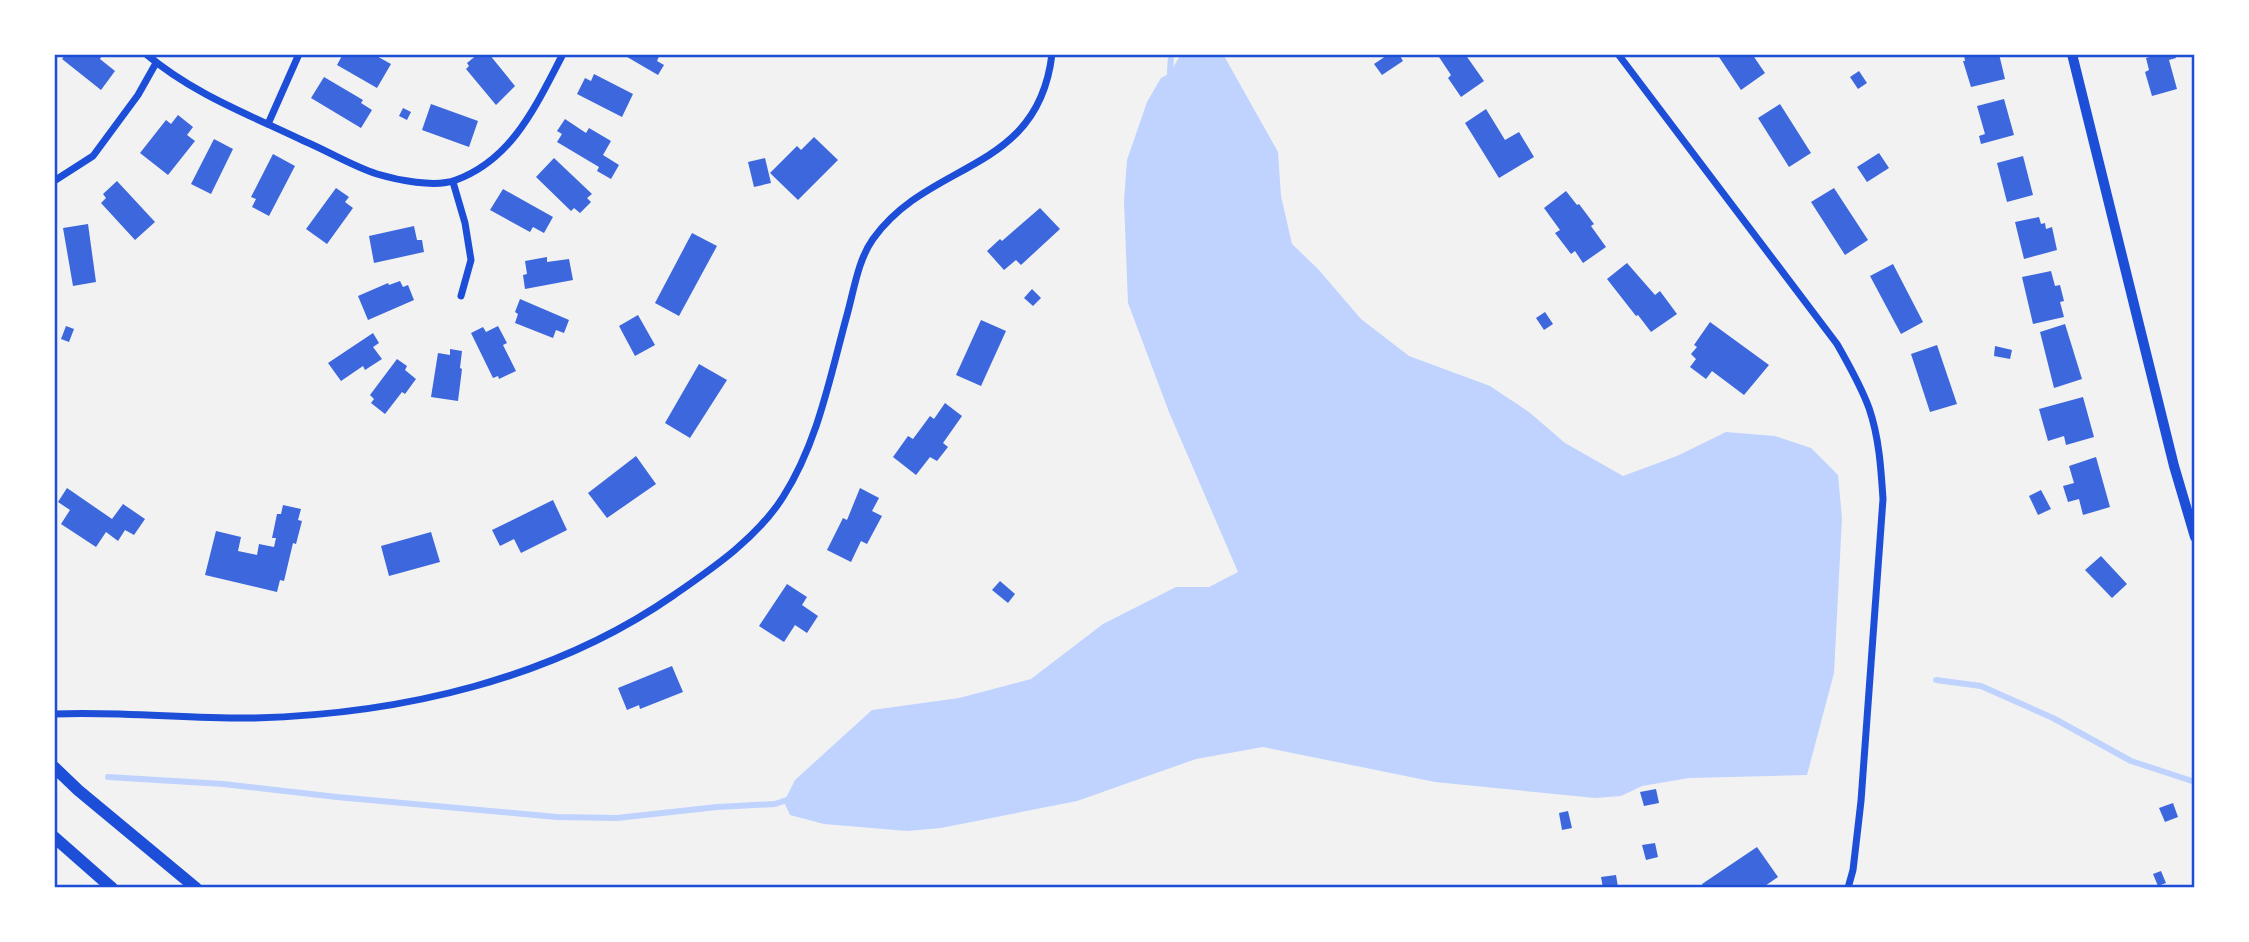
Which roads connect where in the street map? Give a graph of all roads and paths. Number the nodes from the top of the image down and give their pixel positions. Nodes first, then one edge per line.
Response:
1 (146, 54) edge
2 (299, 54) edge
3 (563, 54) edge
4 (1052, 54) edge
5 (1618, 54) edge
6 (2072, 54) edge
7 (156, 63) junction
8 (268, 124) junction
9 (54, 181) edge
10 (453, 182) junction
11 (461, 296) dead end
12 (2195, 537) edge
13 (54, 714) edge
14 (54, 767) edge
15 (54, 837) edge
16 (112, 888) edge
17 (196, 888) edge
18 (1848, 888) edge

1 - 7 street
2 - 8 street
3 - 10 street
4 - 13 street
5 - 18 street
6 - 12 street
7 - 8 street
7 - 9 street
8 - 10 street
10 - 11 street
14 - 17 main road
15 - 16 main road

